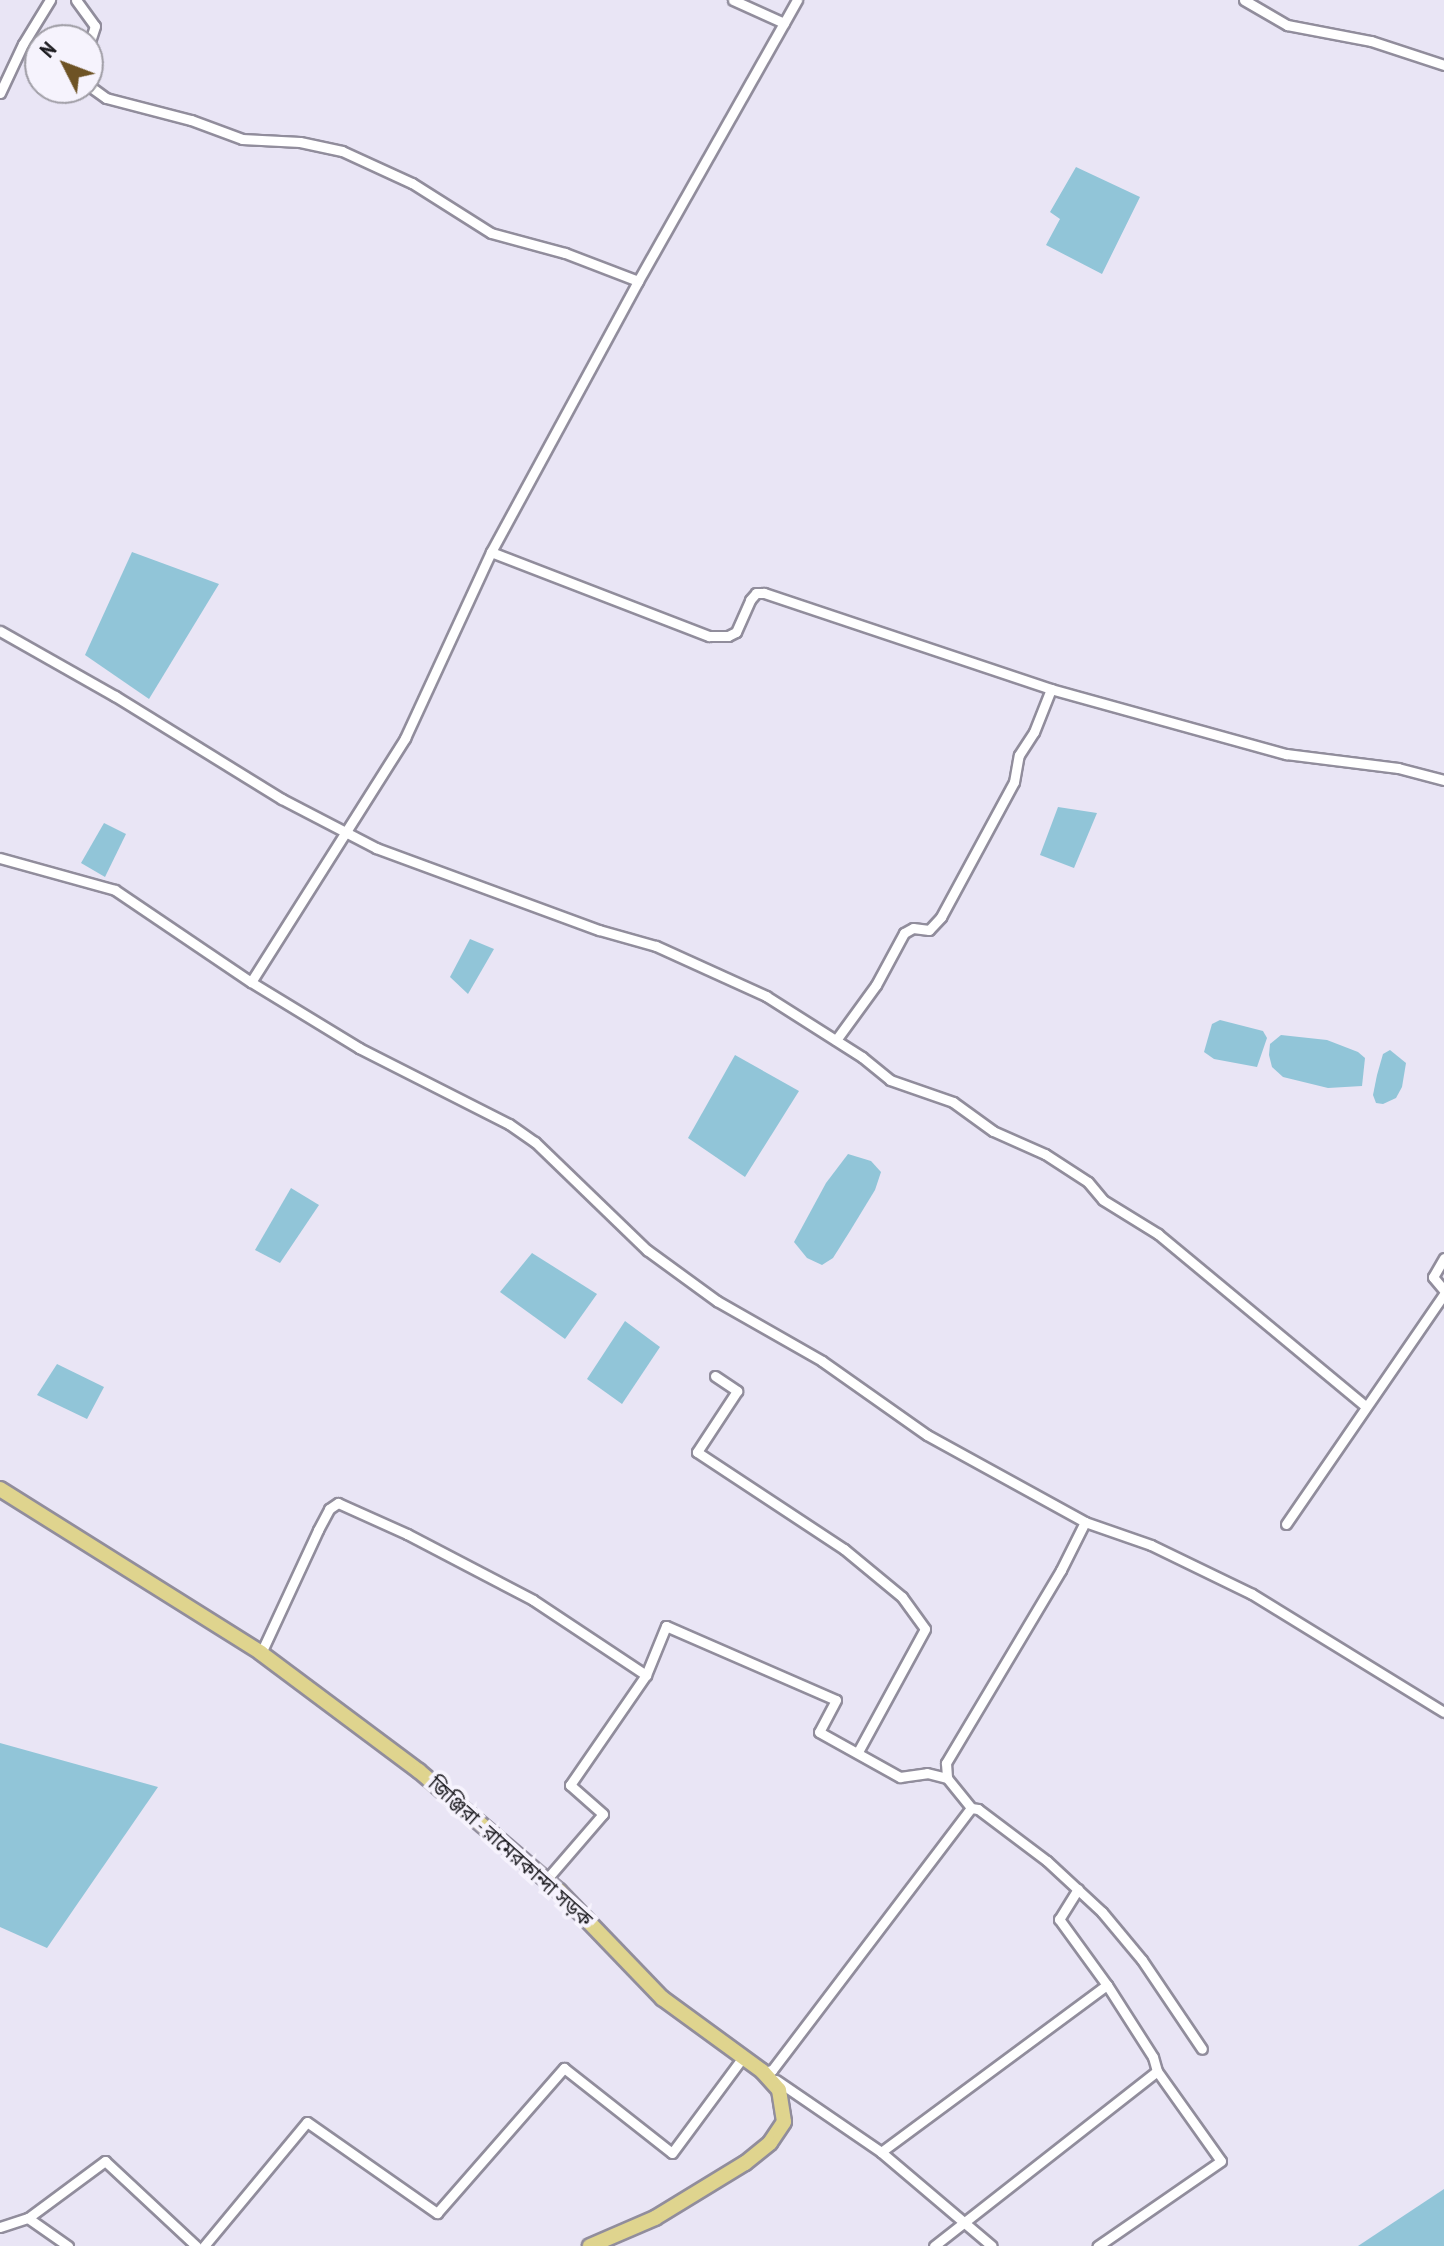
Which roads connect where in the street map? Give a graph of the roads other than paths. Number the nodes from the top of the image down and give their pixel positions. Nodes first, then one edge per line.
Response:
1 (50, 0) edge
2 (76, 0) edge
3 (733, 0) edge
4 (797, 0) edge
5 (1244, 0) edge
6 (784, 23) junction
7 (94, 24) edge
8 (1444, 65) edge
9 (0, 93) edge
10 (104, 97) edge
11 (638, 281) junction
12 (491, 552) junction
13 (0, 631) edge
14 (1051, 689) junction
15 (1444, 780) edge
16 (0, 858) edge
17 (251, 982) junction
18 (836, 1040) junction
19 (1444, 1258) edge
20 (1444, 1292) edge
21 (715, 1376) dead end
22 (1364, 1405) junction
23 (0, 1489) edge
24 (1085, 1522) junction
25 (1286, 1524) dead end
26 (261, 1653) junction
27 (646, 1675) junction
28 (1444, 1712) edge
29 (858, 1752) junction
30 (947, 1778) junction
31 (971, 1808) junction
32 (546, 1880) junction
33 (1078, 1889) junction
34 (1107, 1985) junction
35 (1202, 2049) dead end
36 (743, 2057) junction
37 (762, 2071) junction
38 (1157, 2071) junction
39 (881, 2152) junction
40 (28, 2218) junction
41 (962, 2220) junction
42 (0, 2227) edge
43 (68, 2246) edge
44 (196, 2246) edge
45 (204, 2246) edge
46 (590, 2246) edge
47 (934, 2246) edge
48 (992, 2246) edge
49 (1098, 2246) edge

1 - 9 street
2 - 7 street
3 - 6 street
4 - 6 street
5 - 8 street
6 - 11 street
10 - 11 street
11 - 12 street
12 - 14 street
12 - 17 street
13 - 18 street
14 - 15 street
14 - 18 street
16 - 17 street
17 - 24 street
18 - 22 street
19 - 20 street
20 - 22 street
21 - 29 street
22 - 25 street
23 - 26 main road, জিঞ্জিরা - রামেরকান্দা সড়ক
24 - 28 street
24 - 30 street
26 - 27 street
26 - 32 main road, জিঞ্জিরা - রামেরকান্দা সড়ক
27 - 29 street
27 - 32 street
29 - 30 street
30 - 31 street
31 - 33 street
31 - 37 street
32 - 36 main road, জিঞ্জিরা - রামেরকান্দা সড়ক
33 - 34 street
33 - 35 street
34 - 38 street
34 - 39 street
36 - 37 main road, জিঞ্জিরা - রামেরকান্দা সড়ক
36 - 45 street
37 - 39 street
37 - 46 main road, জিঞ্জিরা - রামেরকান্দা সড়ক
38 - 41 street
38 - 49 street
39 - 41 street
40 - 42 street
40 - 43 street
40 - 44 street
41 - 47 street
41 - 48 street

